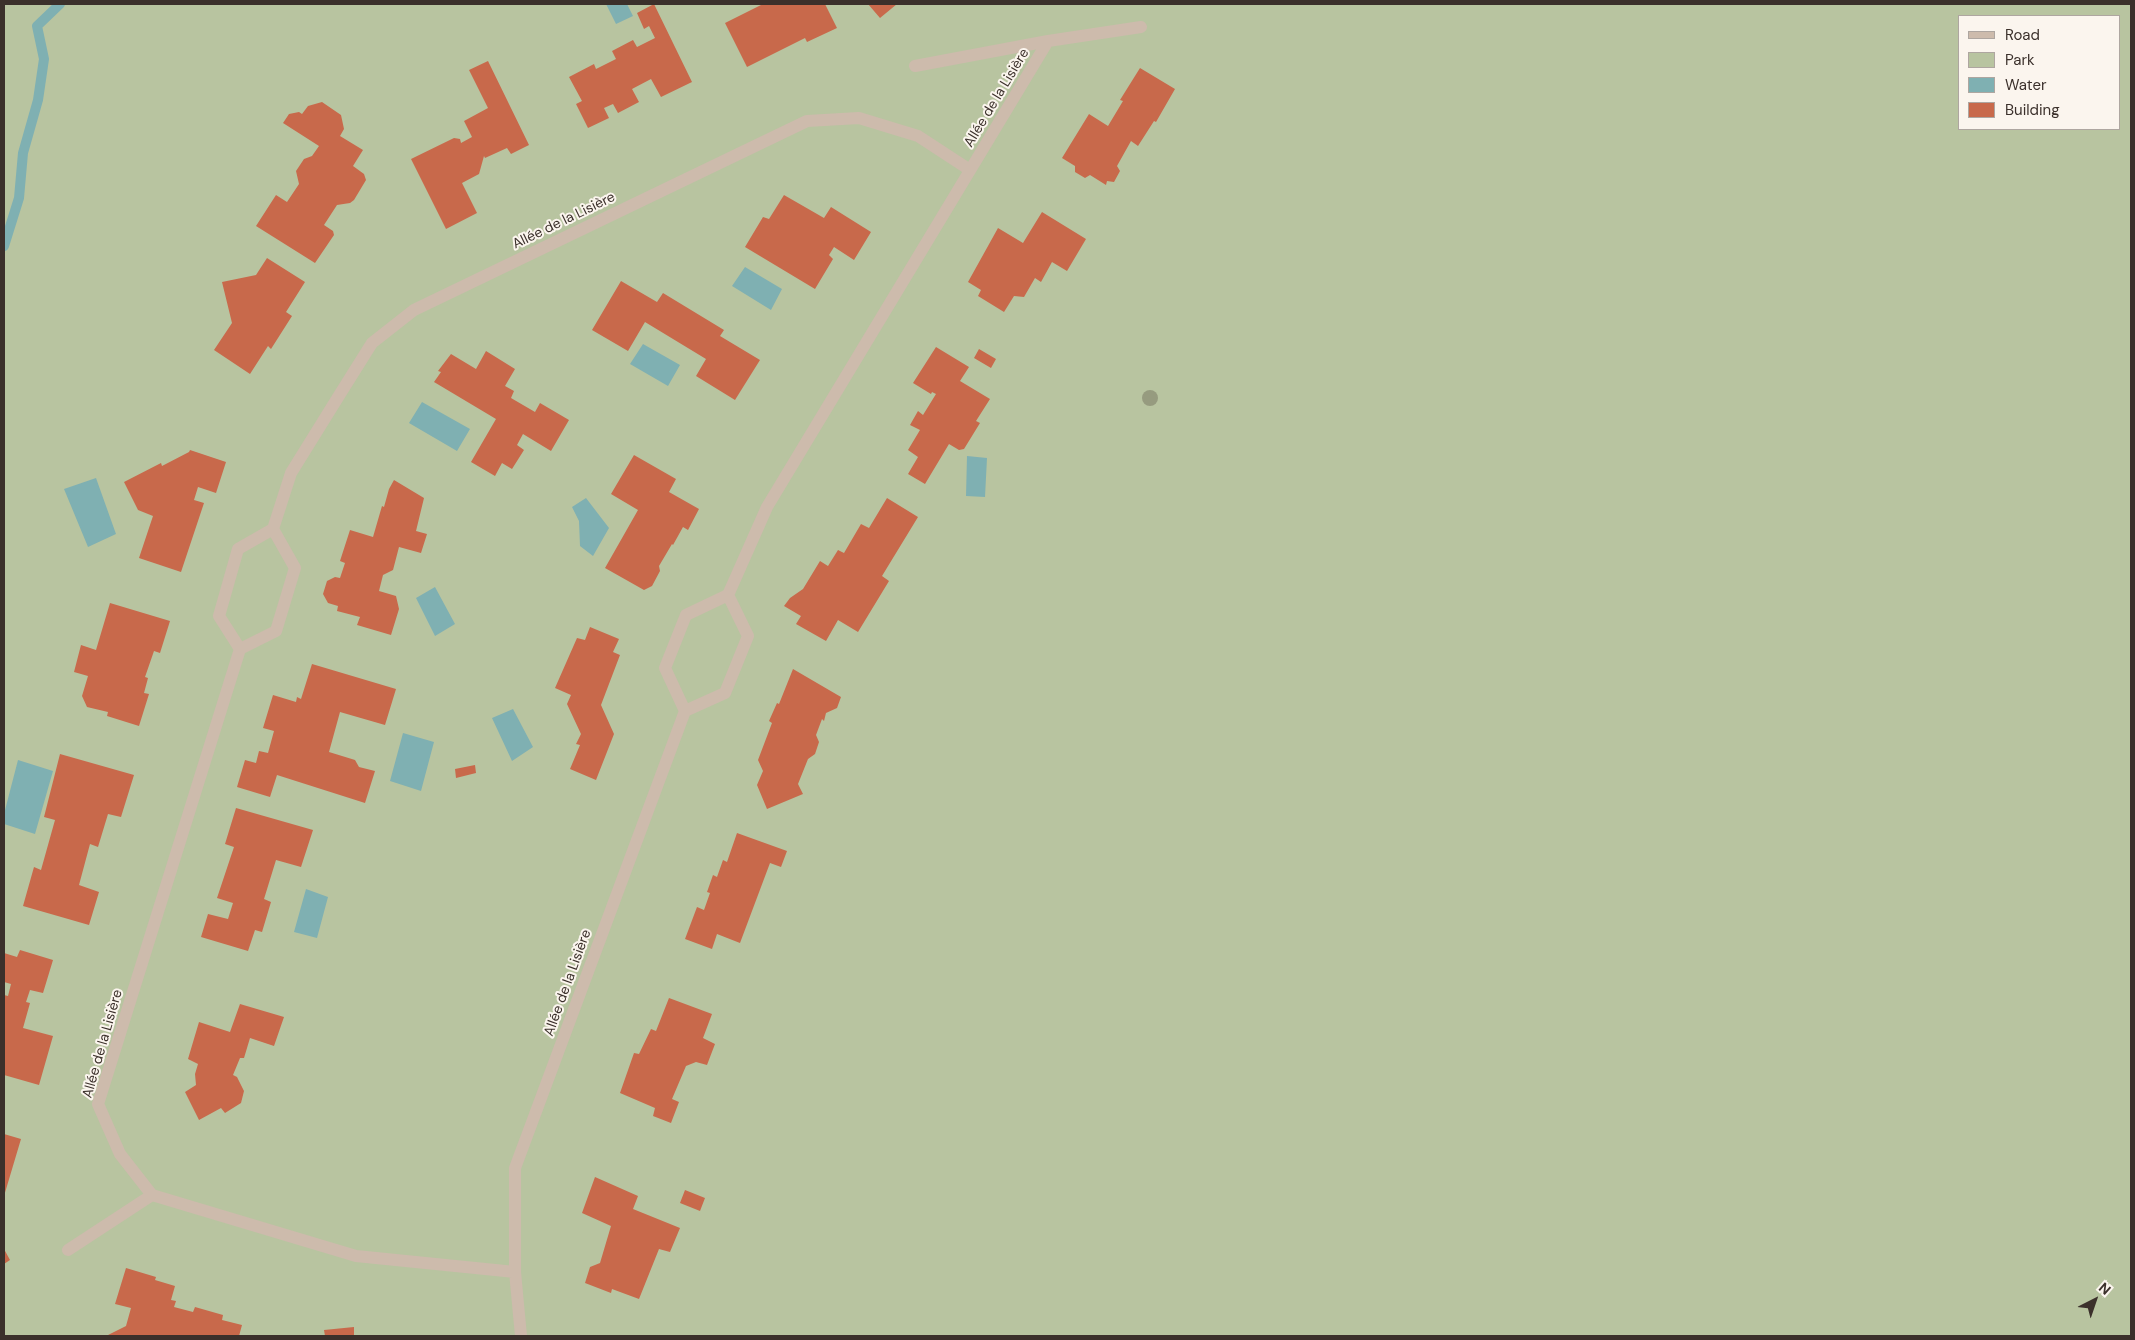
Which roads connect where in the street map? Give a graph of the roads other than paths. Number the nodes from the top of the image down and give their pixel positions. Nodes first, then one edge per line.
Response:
1 (1142, 27) dead end
2 (1048, 41) junction
3 (915, 66) dead end
4 (970, 170) junction
5 (273, 530) junction
6 (728, 595) junction
7 (240, 649) junction
8 (685, 711) junction
9 (152, 1195) junction
10 (68, 1250) dead end
11 (515, 1272) junction
12 (520, 1336) edge

1 - 2 street, Allée de la Lisière
2 - 3 street, Allée de la Lisière
2 - 4 street, Allée de la Lisière
4 - 5 street, Allée de la Lisière
4 - 6 street, Allée de la Lisière
5 - 7 street
5 - 7 street
6 - 8 street
6 - 8 street
7 - 9 street, Allée de la Lisière
8 - 11 street, Allée de la Lisière
9 - 10 street
9 - 11 street
11 - 12 street, Allée de la Lisière

